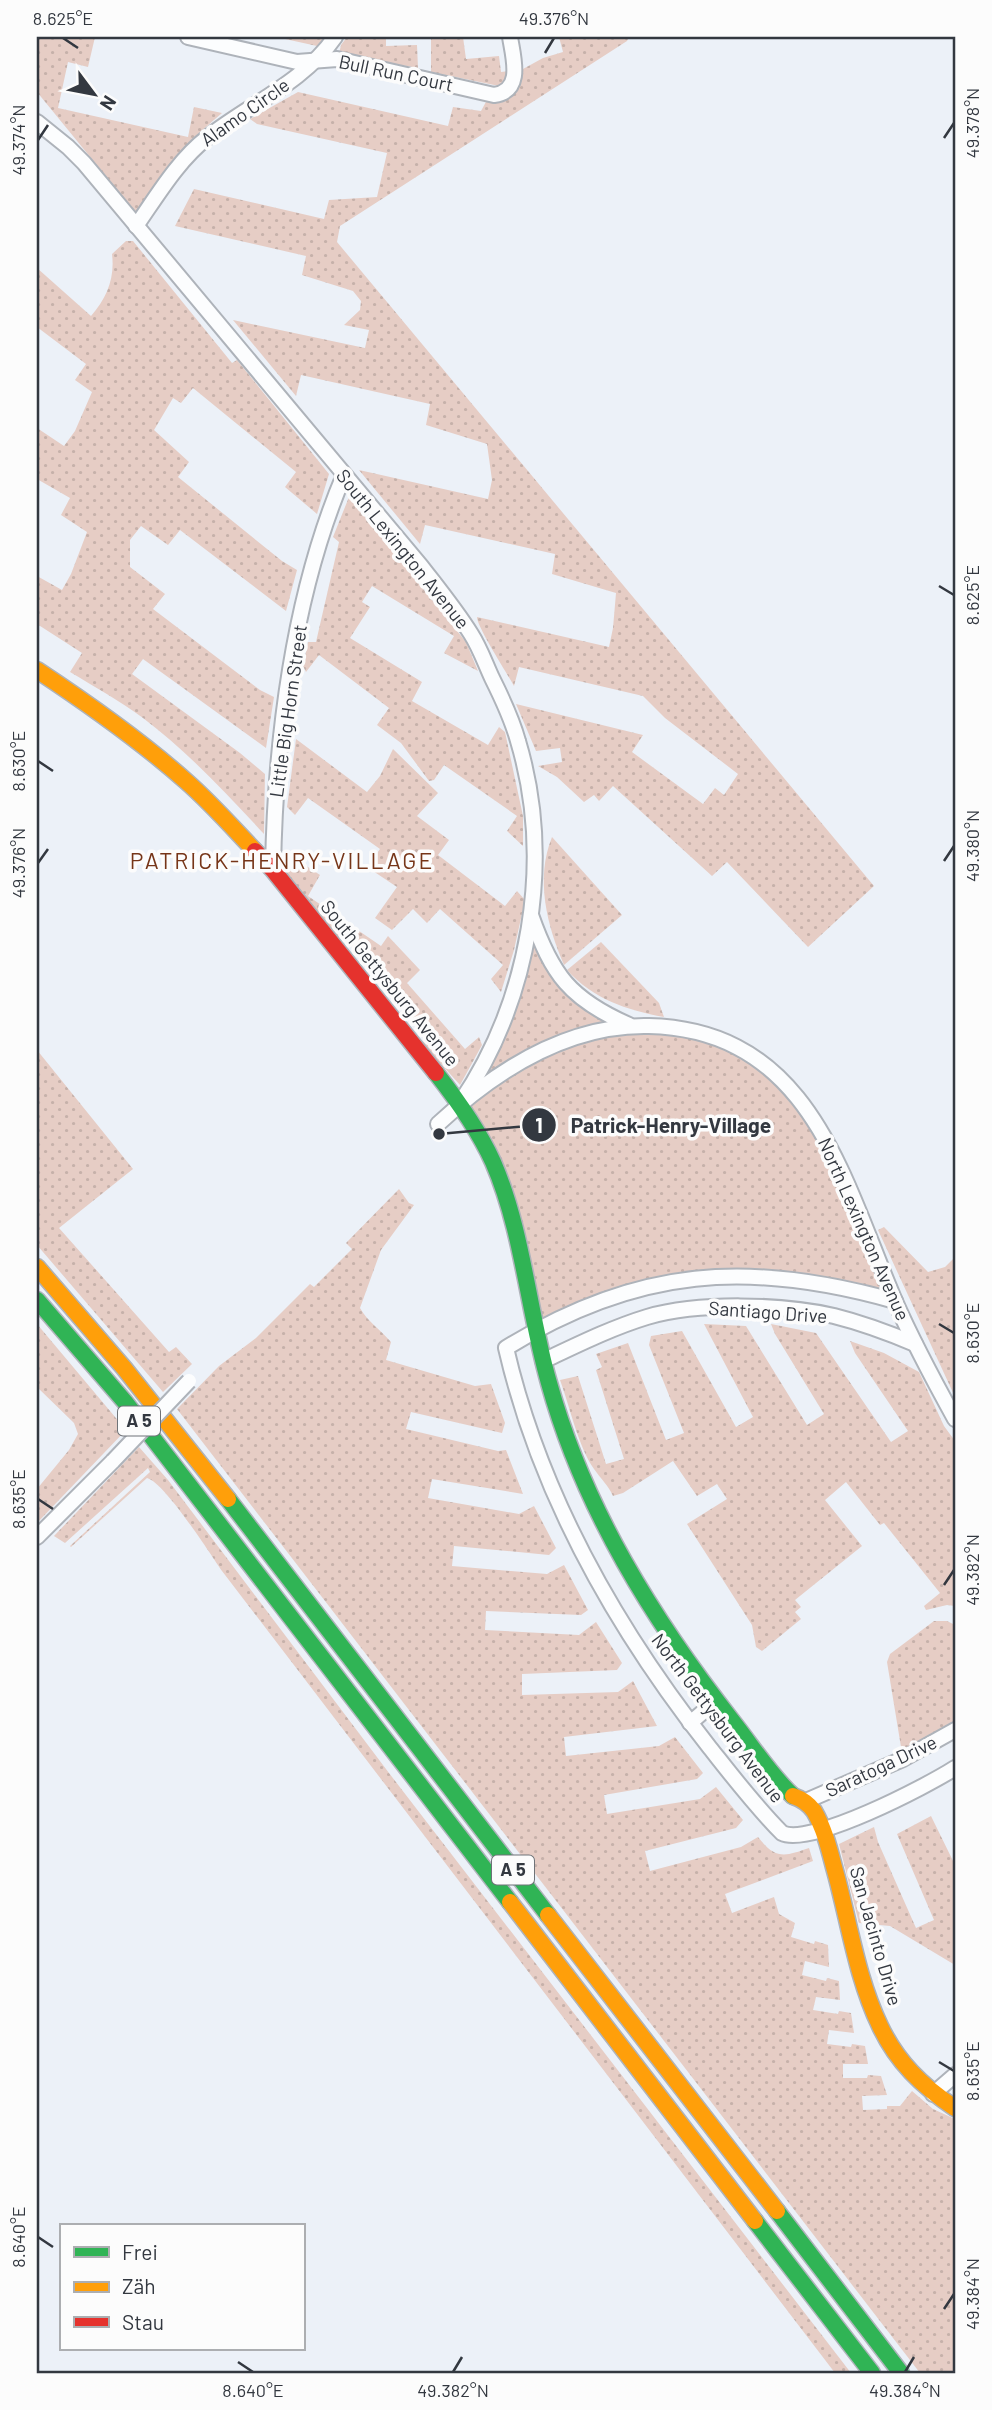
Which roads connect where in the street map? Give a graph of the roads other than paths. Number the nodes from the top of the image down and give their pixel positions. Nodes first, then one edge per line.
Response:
1 (188, 37) edge
2 (335, 37) edge
3 (510, 37) edge
4 (316, 59) junction
5 (37, 109) edge
6 (37, 122) edge
7 (53, 134) junction
8 (136, 226) junction
9 (344, 475) junction
10 (37, 670) edge
11 (273, 870) junction
12 (531, 913) junction
13 (630, 1026) junction
14 (460, 1103) junction
15 (438, 1124) dead end
16 (37, 1267) edge
17 (37, 1300) edge
18 (895, 1301) junction
19 (535, 1330) junction
20 (915, 1344) junction
21 (543, 1361) junction
22 (191, 1380) dead end
23 (955, 1419) edge
24 (37, 1537) edge
25 (716, 1702) junction
26 (690, 1723) junction
27 (955, 1730) edge
28 (955, 1768) edge
29 (806, 1801) junction
30 (823, 1830) junction
31 (955, 2075) edge
32 (933, 2094) junction
33 (955, 2108) edge
34 (872, 2373) edge
35 (901, 2373) edge

1 - 4 street, Bull Run Court
2 - 4 street, Alamo Circle
3 - 4 street, Bull Run Court
4 - 8 street, Alamo Circle
5 - 7 street
6 - 7 street, South Lexington Avenue
7 - 8 street, South Lexington Avenue
8 - 9 street, South Lexington Avenue
9 - 11 street, Little Big Horn Street
9 - 12 street, South Lexington Avenue
10 - 11 main road, South Gettysburg Avenue
11 - 14 main road, South Gettysburg Avenue
12 - 13 street, North Lexington Avenue
12 - 14 street, South Lexington Avenue
13 - 14 street, North Lexington Avenue
13 - 18 street, North Lexington Avenue
14 - 15 street
14 - 19 main road, North Gettysburg Avenue
16 - 35 main road, A 5
17 - 34 main road, A 5
18 - 19 street, Santiago Drive
18 - 20 street, North Lexington Avenue
19 - 21 main road, North Gettysburg Avenue
19 - 26 street, North Gettysburg Avenue
20 - 21 street, Santiago Drive
20 - 23 street, North Lexington Avenue
21 - 25 main road, North Gettysburg Avenue
22 - 24 street, bridge
25 - 26 street
25 - 29 main road, North Gettysburg Avenue
26 - 30 street, North Gettysburg Avenue
27 - 29 street, Saratoga Drive
28 - 30 street, Saratoga Drive
29 - 30 main road, North Gettysburg Avenue
30 - 32 main road, San Jacinto Drive
31 - 32 street
32 - 33 main road, San Jacinto Drive

